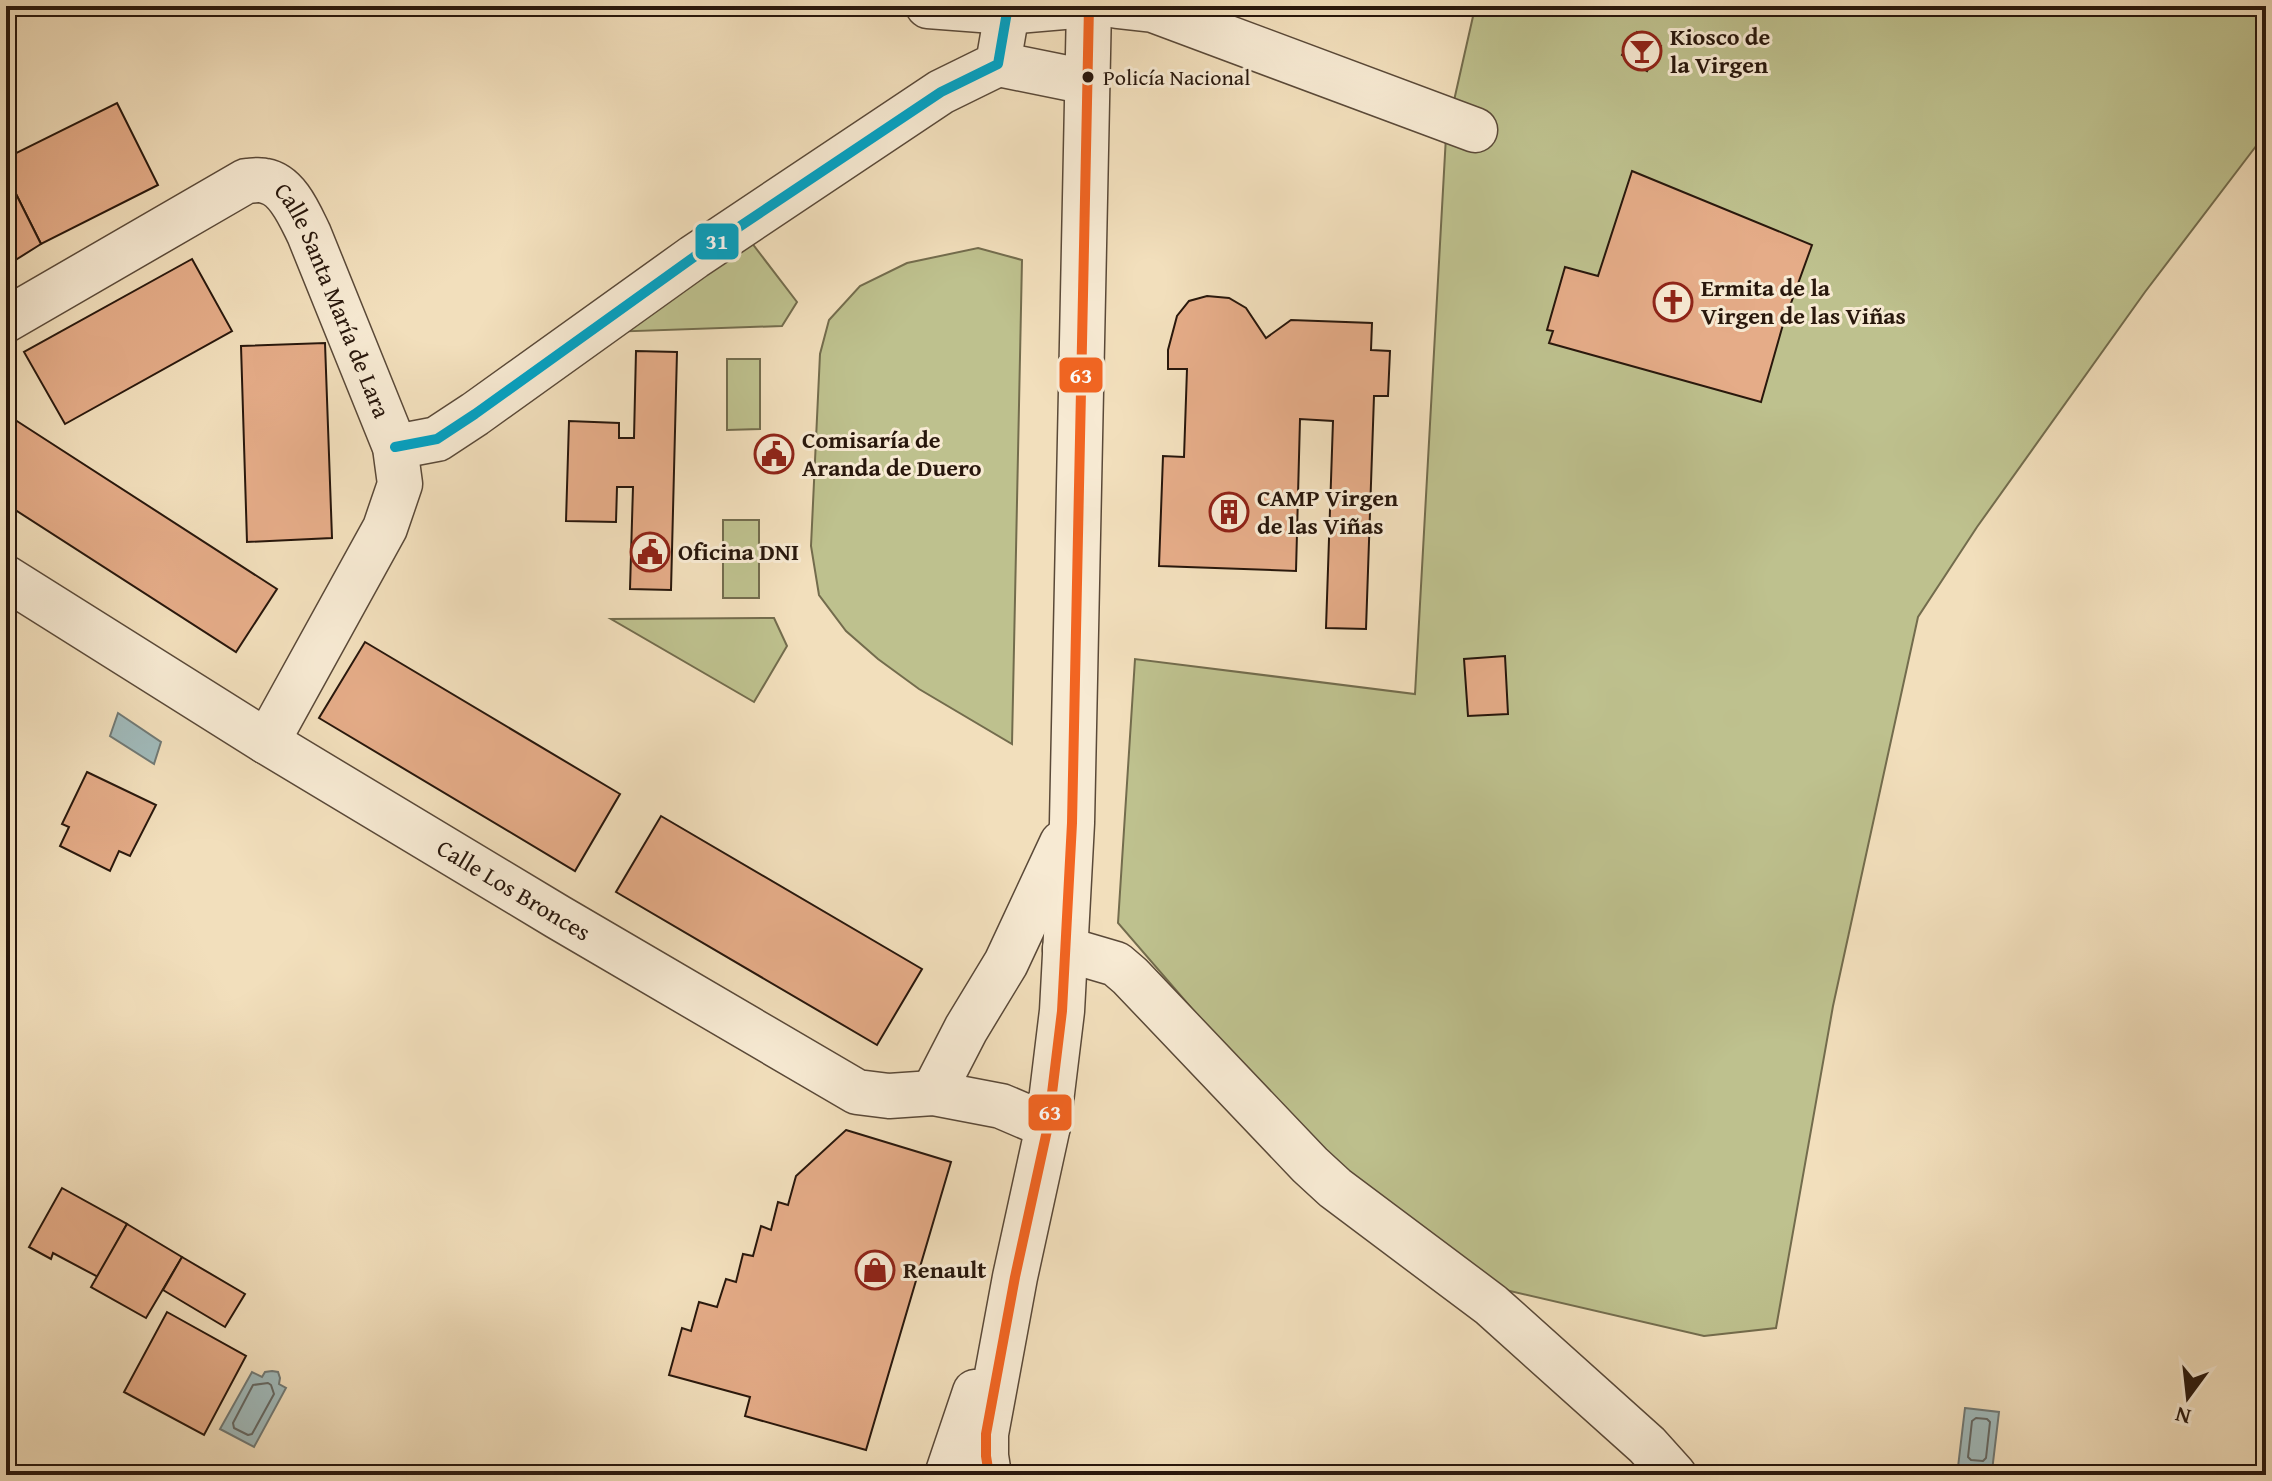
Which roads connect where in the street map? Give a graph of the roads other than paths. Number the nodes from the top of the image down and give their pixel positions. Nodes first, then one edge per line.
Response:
1 (928, 6) edge
2 (1075, 6) edge
3 (1089, 6) edge
4 (1117, 6) edge
5 (1007, 12) junction
6 (998, 64) junction
7 (1087, 82) junction
8 (1475, 130) dead end
9 (6, 320) edge
10 (395, 447) junction
11 (6, 578) edge
12 (267, 742) junction
13 (1072, 823) junction
14 (1065, 949) junction
15 (933, 1093) junction
16 (1048, 1126) junction
17 (1015, 1277) junction
18 (947, 1475) edge
19 (989, 1475) edge
20 (1674, 1475) edge

1 - 5 street
2 - 5 street
3 - 7 street
4 - 8 street
5 - 6 street
6 - 7 street
6 - 10 street
7 - 13 street
9 - 10 street, Calle Santa María de Lara
10 - 12 street, Calle Santa María de Lara
11 - 12 street, Calle Los Bronces
12 - 15 street, Calle Los Bronces
13 - 14 street
13 - 15 street
14 - 16 street
14 - 20 street
15 - 16 street, Calle Los Bronces
16 - 17 street
17 - 18 street
17 - 19 street

